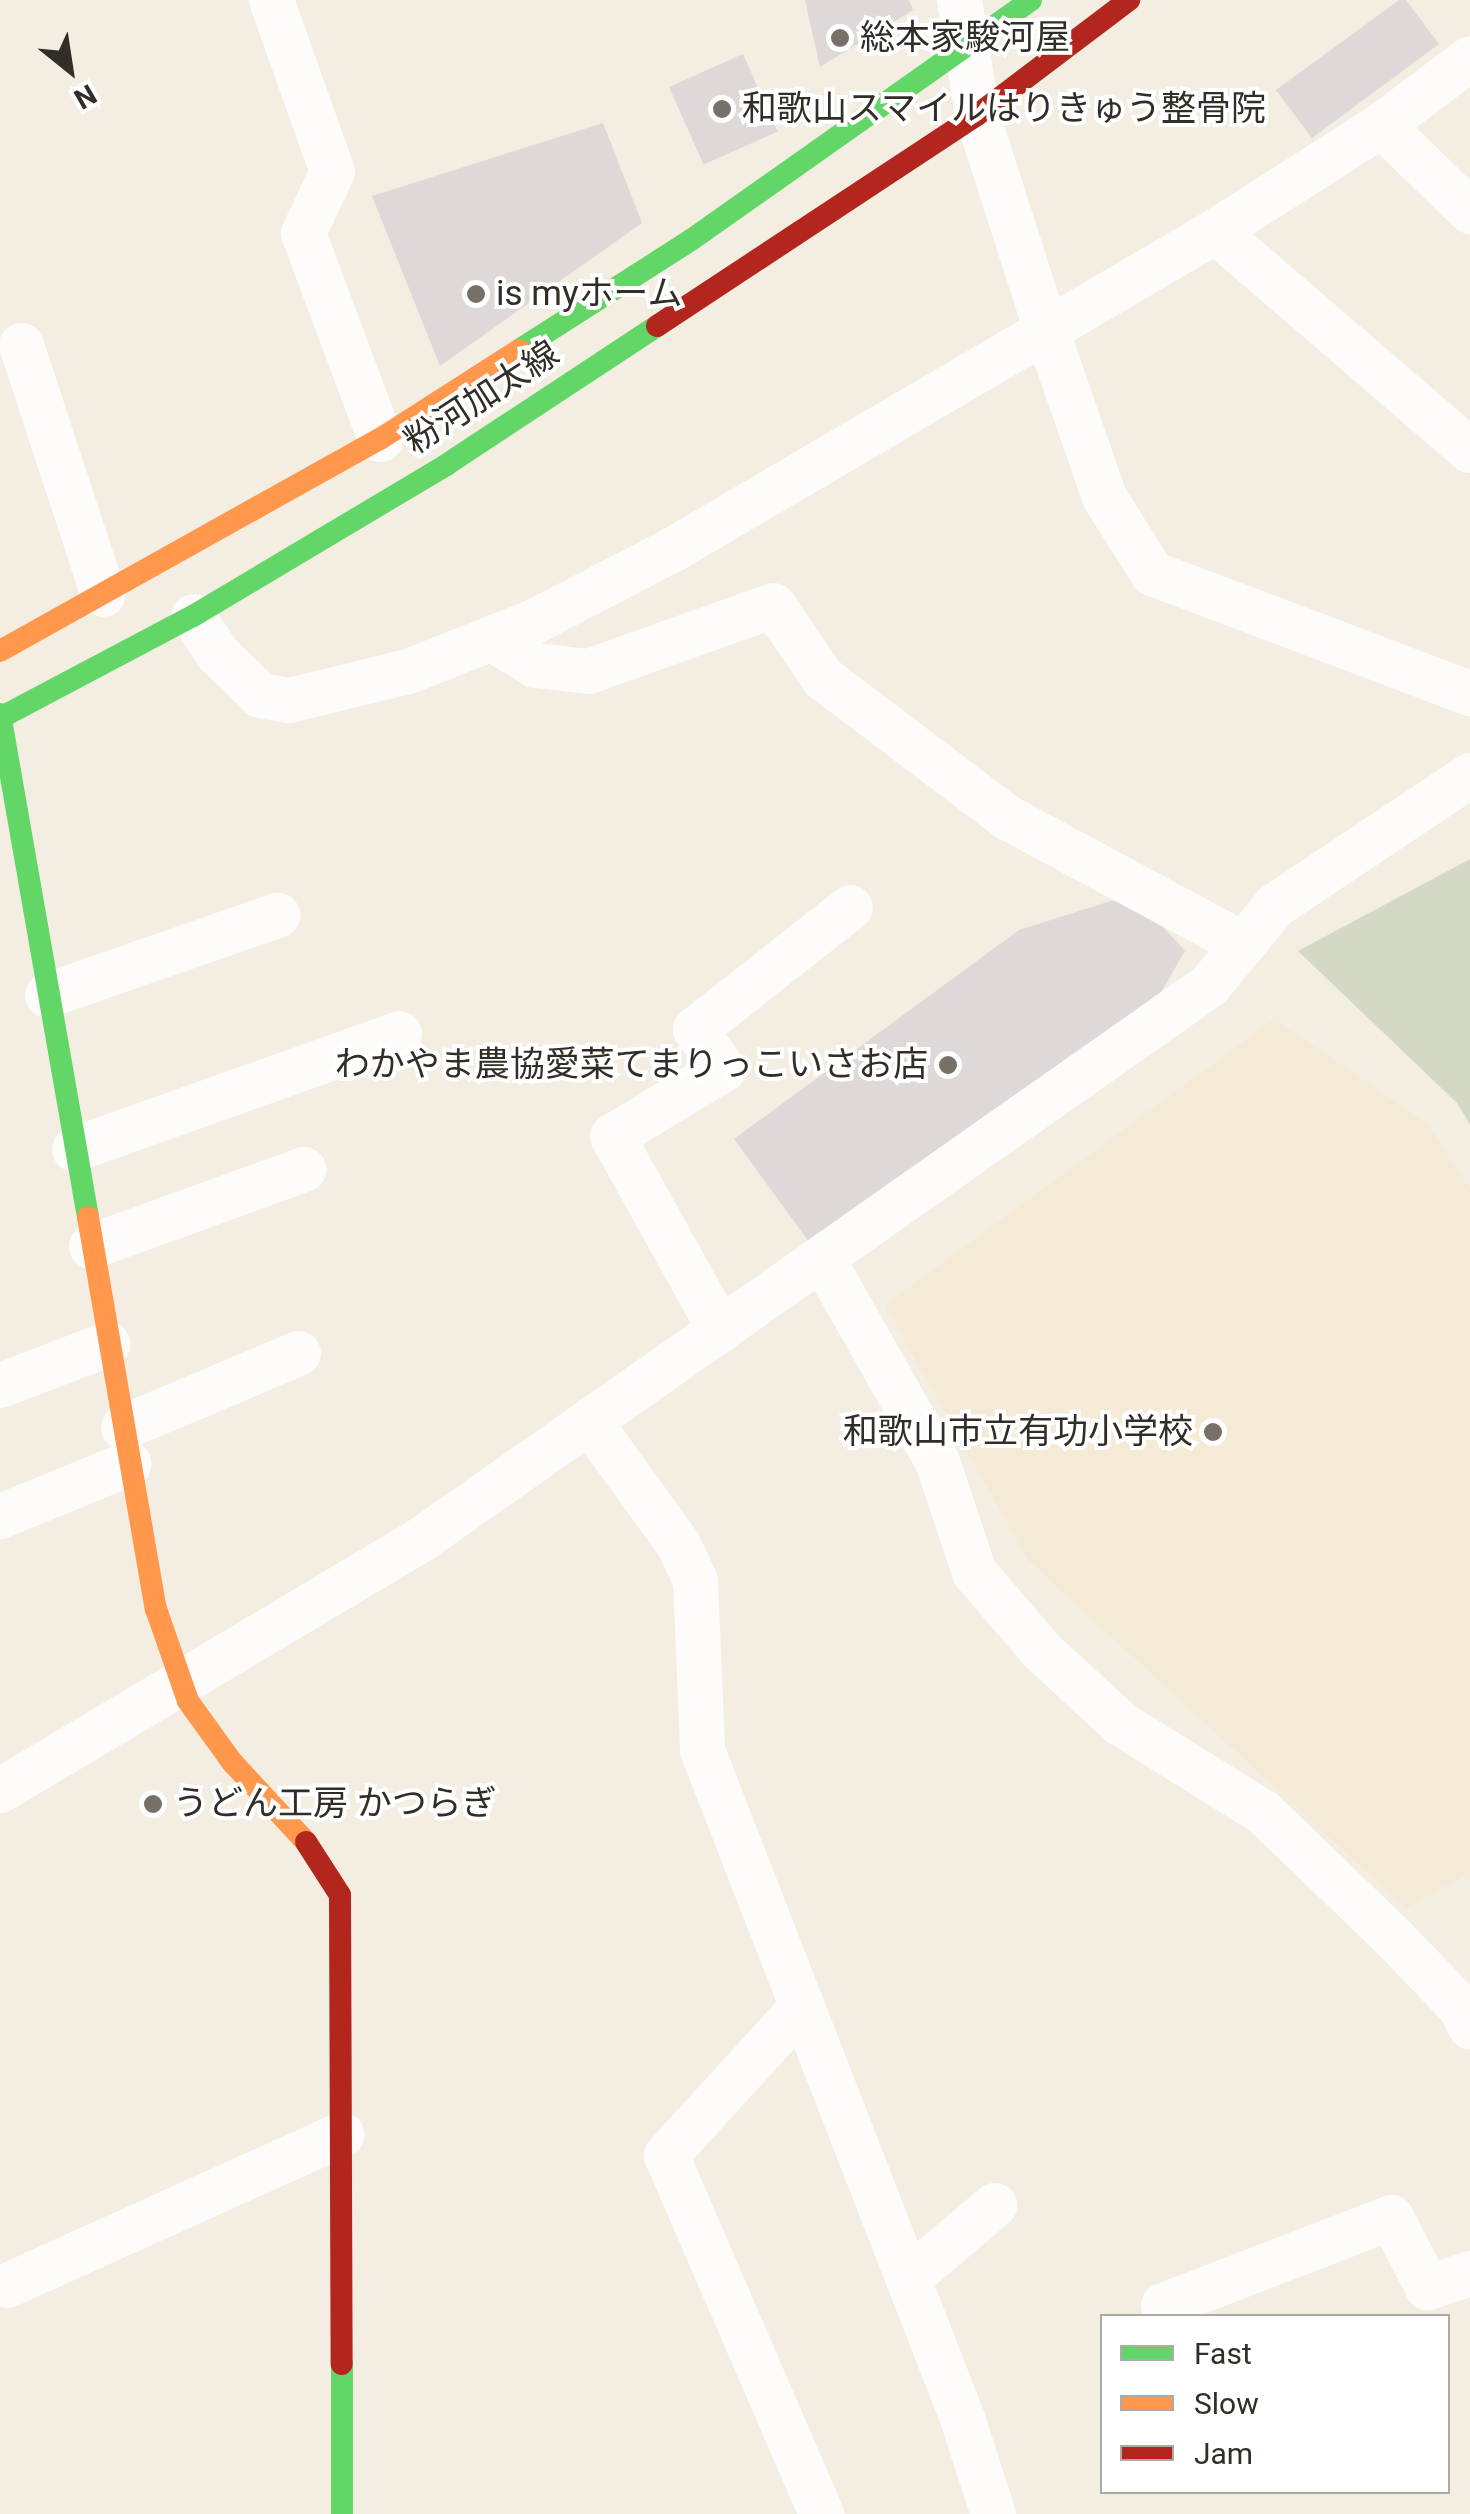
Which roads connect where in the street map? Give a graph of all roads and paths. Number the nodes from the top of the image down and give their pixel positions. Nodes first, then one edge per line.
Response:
1 (270, 0) edge
2 (960, 0) edge
3 (1031, 0) edge
4 (1129, 0) edge
5 (968, 48) junction
6 (1470, 58) edge
7 (977, 115) junction
8 (1381, 125) junction
9 (1470, 211) edge
10 (1216, 231) junction
11 (1046, 330) junction
12 (21, 345) dead end
13 (380, 438) junction
14 (1470, 450) edge
15 (104, 594) junction
16 (193, 616) junction
17 (491, 638) junction
18 (0, 651) edge
19 (1470, 693) edge
20 (0, 717) edge
21 (1470, 775) edge
22 (850, 906) dead end
23 (277, 915) dead end
24 (1243, 944) junction
25 (47, 995) junction
26 (399, 1033) dead end
27 (74, 1149) junction
28 (304, 1169) dead end
29 (91, 1246) junction
30 (822, 1258) junction
31 (720, 1330) junction
32 (108, 1344) junction
33 (298, 1353) dead end
34 (0, 1384) edge
35 (589, 1421) junction
36 (126, 1445) junction
37 (0, 1516) edge
38 (176, 1679) junction
39 (0, 1790) edge
40 (802, 2006) junction
41 (1470, 2027) edge
42 (340, 2134) junction
43 (994, 2205) dead end
44 (1470, 2273) edge
45 (908, 2278) junction
46 (7, 2285) dead end
47 (1163, 2305) dead end
48 (342, 2514) edge
49 (821, 2514) edge
50 (994, 2514) edge

1 - 13 street
2 - 5 street
3 - 5 main road, 粉河加太線
4 - 7 main road, 粉河加太線
5 - 7 street
5 - 13 main road, 粉河加太線
6 - 8 street
7 - 11 street
7 - 16 main road, 粉河加太線
8 - 9 street
8 - 10 street
10 - 11 street
10 - 14 street
11 - 17 street
11 - 19 street
12 - 15 street
13 - 15 main road, 粉河加太線
15 - 18 main road, 粉河加太線
16 - 17 street
16 - 20 main road, 粉河加太線
17 - 24 street
20 - 25 main road
21 - 24 street
22 - 31 street
23 - 25 street
24 - 30 street
25 - 27 main road
26 - 27 street
27 - 29 main road
28 - 29 street
29 - 32 main road
30 - 31 street
30 - 41 street
31 - 35 street
32 - 34 street
32 - 36 main road
33 - 36 street
35 - 38 street
35 - 40 street
36 - 37 street
36 - 38 main road
38 - 39 street
38 - 42 main road
40 - 45 street
40 - 49 street
42 - 46 street
42 - 48 main road
43 - 45 street
44 - 47 street
45 - 50 street

